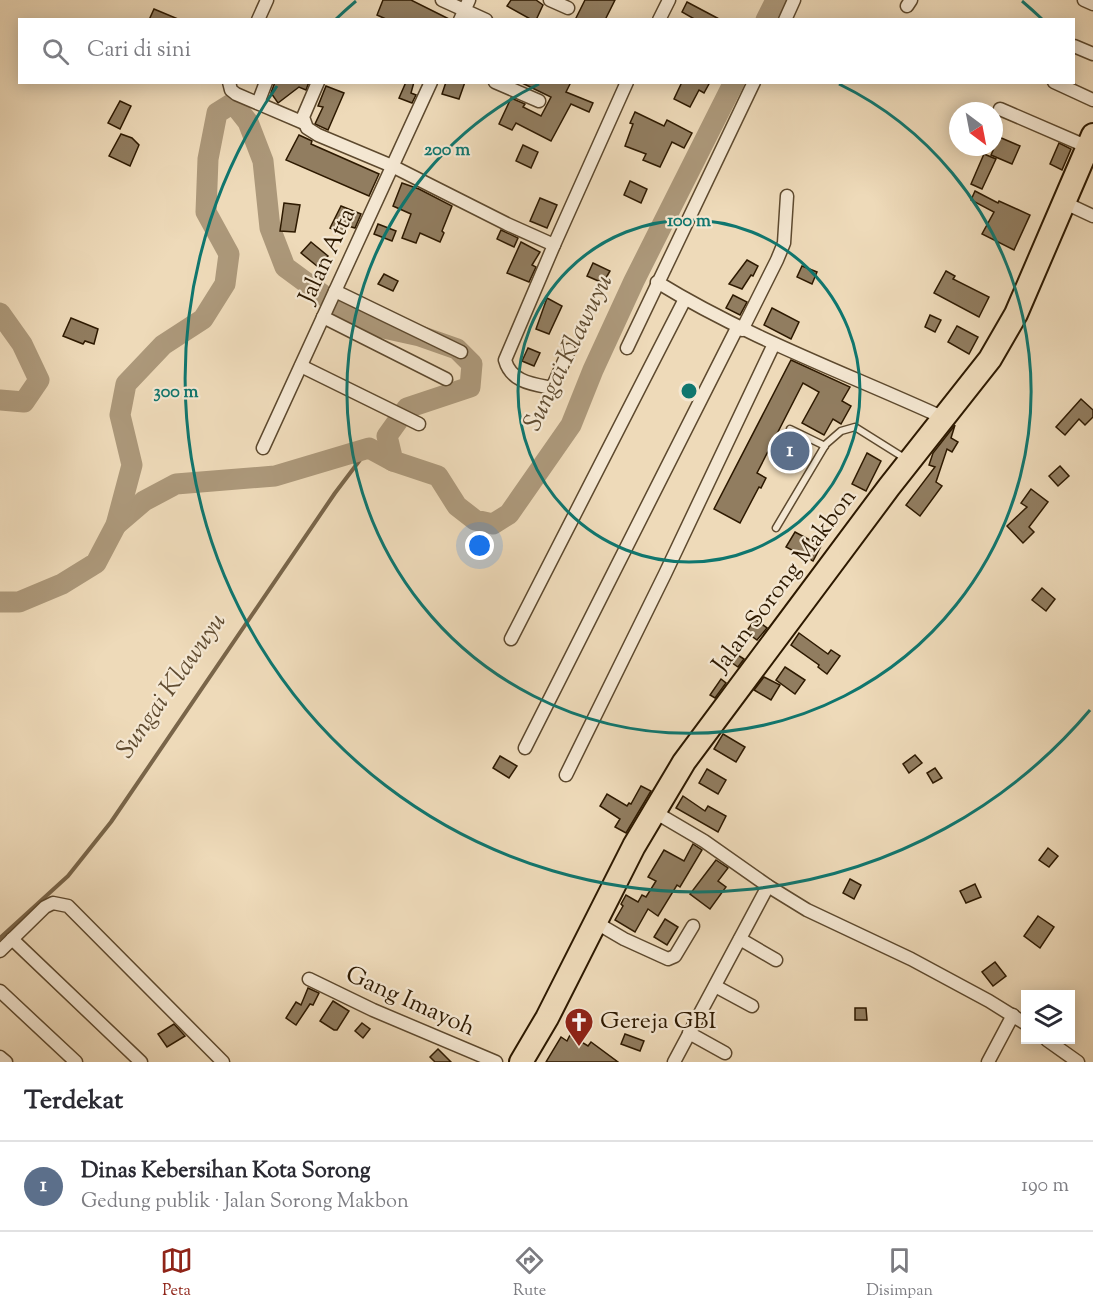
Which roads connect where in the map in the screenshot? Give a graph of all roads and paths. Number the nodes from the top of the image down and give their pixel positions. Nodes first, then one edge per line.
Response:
1 (267, 0) edge
2 (442, 0) edge
3 (550, 0) edge
4 (669, 0) edge
5 (794, 0) edge
6 (1084, 0) edge
7 (1093, 4) edge
8 (568, 8) dead end
9 (464, 10) edge
10 (259, 18) edge
11 (482, 18) edge
12 (660, 18) edge
13 (785, 18) edge
14 (1075, 46) edge
15 (1093, 54) edge
16 (230, 84) edge
17 (265, 84) edge
18 (317, 84) edge
19 (430, 84) edge
20 (500, 84) edge
21 (626, 84) edge
22 (753, 84) edge
23 (1058, 84) edge
24 (1093, 100) edge
25 (538, 101) dead end
26 (258, 103) junction
27 (1003, 110) edge
28 (304, 123) junction
29 (1090, 141) edge
30 (392, 166) junction
31 (787, 196) dead end
32 (1063, 202) junction
33 (1093, 216) edge
34 (554, 245) junction
35 (657, 282) junction
36 (335, 291) junction
37 (685, 299) junction
38 (323, 317) junction
39 (740, 329) junction
40 (774, 344) junction
41 (627, 348) dead end
42 (570, 350) dead end
43 (461, 352) dead end
44 (301, 366) junction
45 (446, 379) dead end
46 (944, 418) junction
47 (419, 424) dead end
48 (790, 429) dead end
49 (825, 446) junction
50 (263, 448) dead end
51 (909, 461) junction
52 (776, 528) dead end
53 (511, 639) dead end
54 (525, 748) dead end
55 (566, 775) dead end
56 (653, 811) junction
57 (768, 886) junction
58 (595, 922) junction
59 (693, 927) dead end
60 (12, 939) junction
61 (740, 939) junction
62 (0, 951) edge
63 (776, 960) dead end
64 (309, 979) dead end
65 (715, 986) junction
66 (0, 991) edge
67 (752, 1006) dead end
68 (1013, 1015) junction
69 (1021, 1021) edge
70 (689, 1033) junction
71 (1053, 1044) edge
72 (725, 1053) dead end
73 (0, 1057) edge
74 (6, 1062) edge
75 (76, 1062) edge
76 (141, 1062) edge
77 (223, 1062) edge
78 (496, 1062) edge
79 (521, 1062) edge
80 (674, 1062) edge
81 (988, 1062) edge
82 (1078, 1062) edge

1 - 10 street
2 - 9 street
3 - 8 street
4 - 12 street
5 - 13 street
6 - 7 street
9 - 11 street
14 - 15 street
16 - 26 street
17 - 26 street
18 - 28 street
19 - 30 street, Jalan Atta
20 - 25 street
21 - 34 street
22 - 35 street
23 - 24 street
26 - 28 street
27 - 29 street
28 - 30 street
29 - 32 highway, Jalan Sorong Makbon
30 - 34 street
30 - 36 street, Jalan Atta
31 - 39 street
32 - 33 street
32 - 46 highway, Jalan Sorong Makbon
34 - 42 street
35 - 37 street
35 - 41 street
36 - 38 street, Jalan Atta
36 - 43 street
37 - 39 street
37 - 53 street
38 - 44 street, Jalan Atta
38 - 45 street
39 - 40 street
39 - 54 street
40 - 46 street
40 - 55 street
44 - 47 street
44 - 50 street, Jalan Atta
46 - 51 highway, Jalan Sorong Makbon
48 - 49 lane
49 - 51 lane
49 - 52 lane
51 - 56 highway, Jalan Sorong Makbon
56 - 57 street
56 - 58 highway, Jalan Sorong Makbon
57 - 61 street
57 - 68 street
58 - 59 street
58 - 79 highway, Jalan Sorong Makbon
60 - 62 street
60 - 76 street
60 - 77 street
61 - 63 street
61 - 65 street
64 - 78 street, Gang Imayoh
65 - 67 street
65 - 70 street
66 - 75 street
68 - 69 street
68 - 81 street
70 - 72 street
70 - 80 street
71 - 82 street
73 - 74 street

